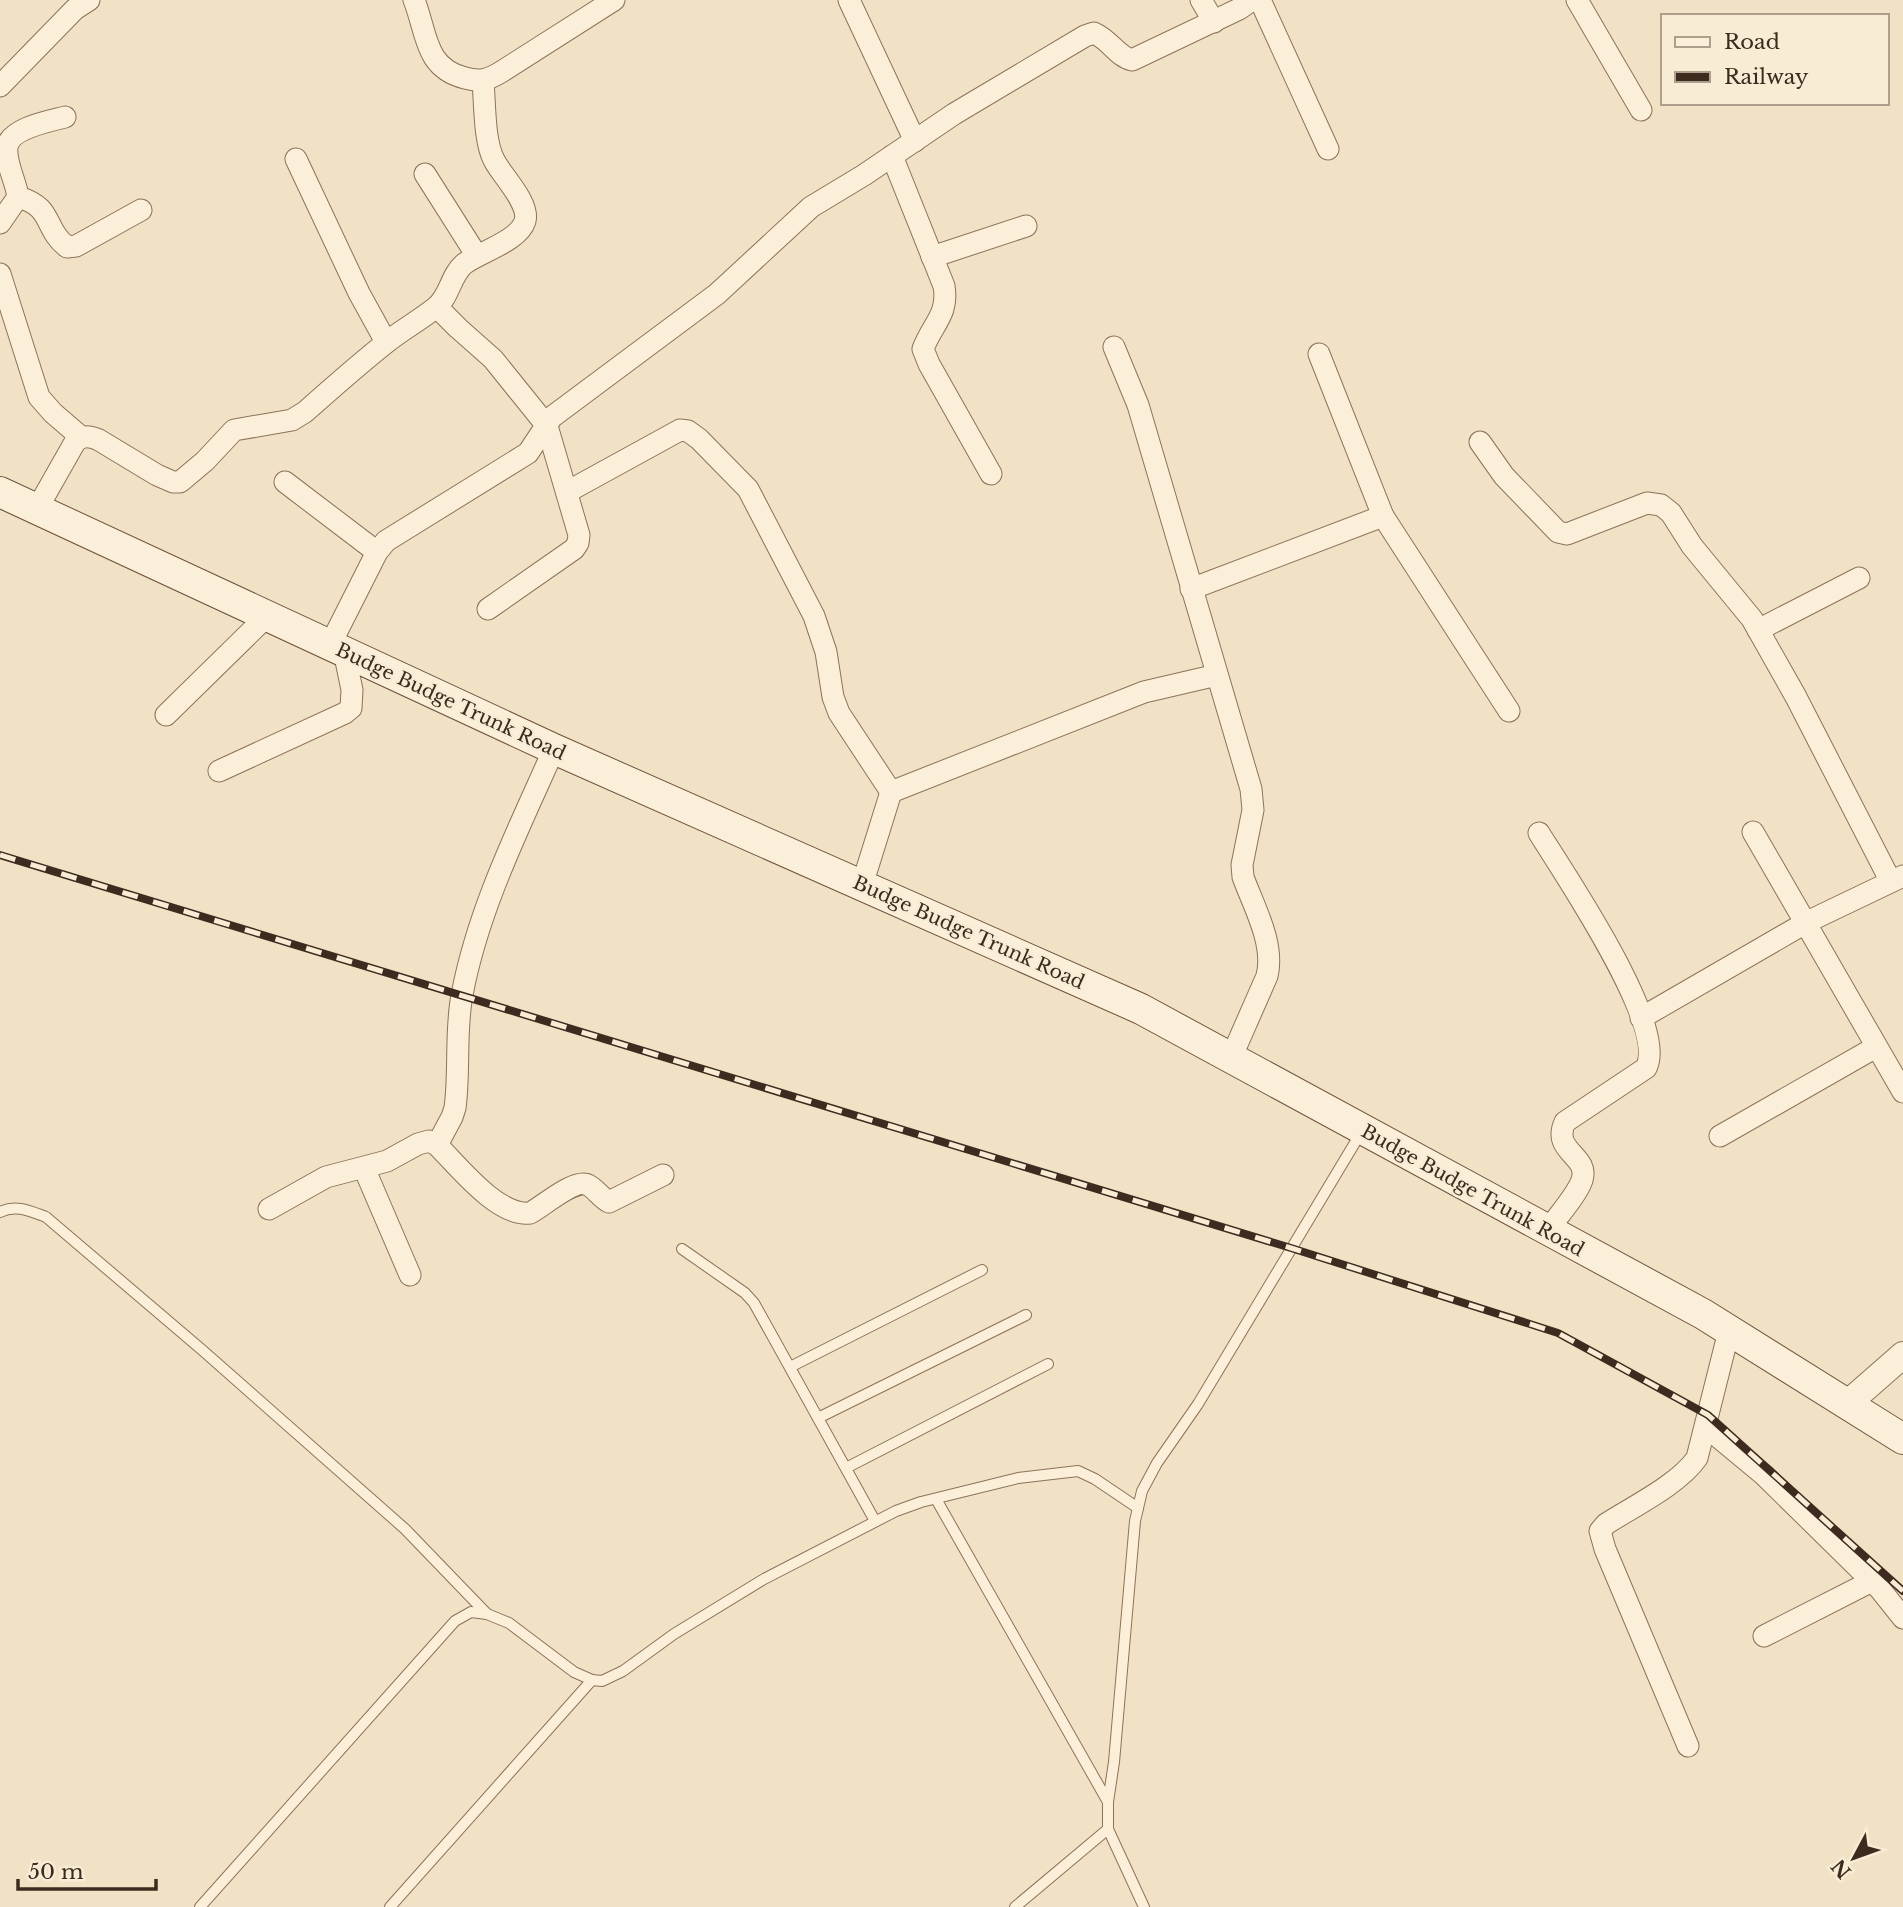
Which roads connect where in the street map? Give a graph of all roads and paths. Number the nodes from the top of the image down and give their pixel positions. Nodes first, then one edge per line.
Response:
1 (89, 0) edge
2 (414, 0) edge
3 (614, 0) edge
4 (849, 0) edge
5 (1201, 0) edge
6 (1252, 0) edge
7 (1260, 0) edge
8 (1577, 0) edge
9 (1214, 22) junction
10 (483, 81) junction
11 (0, 86) edge
12 (1641, 110) dead end
13 (65, 117) dead end
14 (915, 141) junction
15 (1328, 149) dead end
16 (892, 156) junction
17 (296, 159) dead end
18 (425, 174) dead end
19 (18, 197) junction
20 (141, 211) dead end
21 (0, 223) edge
22 (1026, 226) dead end
23 (477, 256) junction
24 (932, 257) junction
25 (0, 274) edge
26 (437, 307) junction
27 (386, 342) junction
28 (1114, 347) dead end
29 (1319, 354) dead end
30 (547, 426) junction
31 (80, 437) junction
32 (1480, 442) dead end
33 (990, 474) dead end
34 (285, 482) dead end
35 (0, 492) edge
36 (567, 492) junction
37 (37, 509) junction
38 (1383, 516) junction
39 (377, 552) junction
40 (1859, 578) dead end
41 (1191, 589) junction
42 (488, 609) dead end
43 (267, 616) junction
44 (1758, 630) junction
45 (337, 648) junction
46 (1217, 675) junction
47 (1509, 711) dead end
48 (166, 715) dead end
49 (554, 749) junction
50 (219, 771) dead end
51 (891, 792) junction
52 (1753, 832) dead end
53 (1539, 833) dead end
54 (1896, 878) edge
55 (862, 885) junction
56 (1807, 922) junction
57 (1641, 1018) junction
58 (1876, 1047) junction
59 (1231, 1058) junction
60 (1903, 1092) edge
61 (1363, 1130) junction
62 (1720, 1136) dead end
63 (437, 1144) junction
64 (364, 1168) junction
65 (663, 1175) dead end
66 (269, 1209) dead end
67 (0, 1212) edge
68 (1548, 1230) junction
69 (682, 1249) dead end
70 (982, 1270) dead end
71 (410, 1275) dead end
72 (1026, 1315) dead end
73 (1729, 1331) junction
74 (1903, 1355) edge
75 (1048, 1364) dead end
76 (790, 1367) junction
77 (1847, 1404) junction
78 (818, 1418) junction
79 (1706, 1427) junction
80 (1903, 1439) edge
81 (846, 1468) junction
82 (936, 1499) junction
83 (1138, 1508) junction
84 (875, 1521) junction
85 (1872, 1581) junction
86 (487, 1614) junction
87 (1903, 1618) edge
88 (1764, 1636) dead end
89 (592, 1681) junction
90 (1688, 1746) dead end
91 (1108, 1802) junction
92 (1108, 1829) junction
93 (200, 1907) edge
94 (390, 1907) edge
95 (1015, 1907) edge
96 (1144, 1907) edge

1 - 11 street
2 - 10 street
3 - 10 street
4 - 14 street
5 - 9 street
6 - 9 street
7 - 15 street
8 - 12 street
9 - 14 street
10 - 23 street
13 - 19 street
14 - 16 street
16 - 24 street
16 - 30 street
17 - 27 street
18 - 23 street
19 - 20 street
19 - 21 street
22 - 24 street
23 - 26 street
24 - 33 street
25 - 31 street
26 - 27 street
26 - 30 street
27 - 31 street
28 - 41 street
29 - 38 street
30 - 36 street
30 - 39 street
31 - 37 street
32 - 44 street
34 - 39 street
35 - 37 main road, Budge Budge Trunk Road
36 - 42 street
36 - 51 street
37 - 43 main road, Budge Budge Trunk Road
38 - 41 street
38 - 47 street
39 - 45 street
40 - 44 street
41 - 46 street
43 - 45 main road, Budge Budge Trunk Road
43 - 48 street
44 - 54 street
45 - 49 main road, Budge Budge Trunk Road
45 - 50 street
46 - 51 street
46 - 59 street
49 - 55 main road, Budge Budge Trunk Road
49 - 63 street
51 - 55 street
52 - 56 street
53 - 57 street
54 - 56 street
55 - 59 main road, Budge Budge Trunk Road
56 - 57 street
56 - 58 street
57 - 68 street
58 - 60 street
58 - 62 street
59 - 61 main road, Budge Budge Trunk Road
61 - 68 main road, Budge Budge Trunk Road
61 - 83 lane
63 - 64 street
63 - 65 street
64 - 66 street
64 - 71 street
67 - 86 lane
68 - 73 main road, Budge Budge Trunk Road
69 - 76 lane
70 - 76 lane
72 - 78 lane
73 - 77 main road, Budge Budge Trunk Road
73 - 79 street
74 - 77 street
75 - 81 lane
76 - 78 lane
77 - 80 main road, Budge Budge Trunk Road
78 - 81 lane
79 - 85 street
79 - 90 street
81 - 84 lane
82 - 83 lane
82 - 84 lane
82 - 91 lane
83 - 91 lane
84 - 89 lane
85 - 87 street
85 - 88 street
86 - 89 lane
86 - 93 lane
89 - 94 lane
91 - 92 lane
92 - 95 lane
92 - 96 lane

